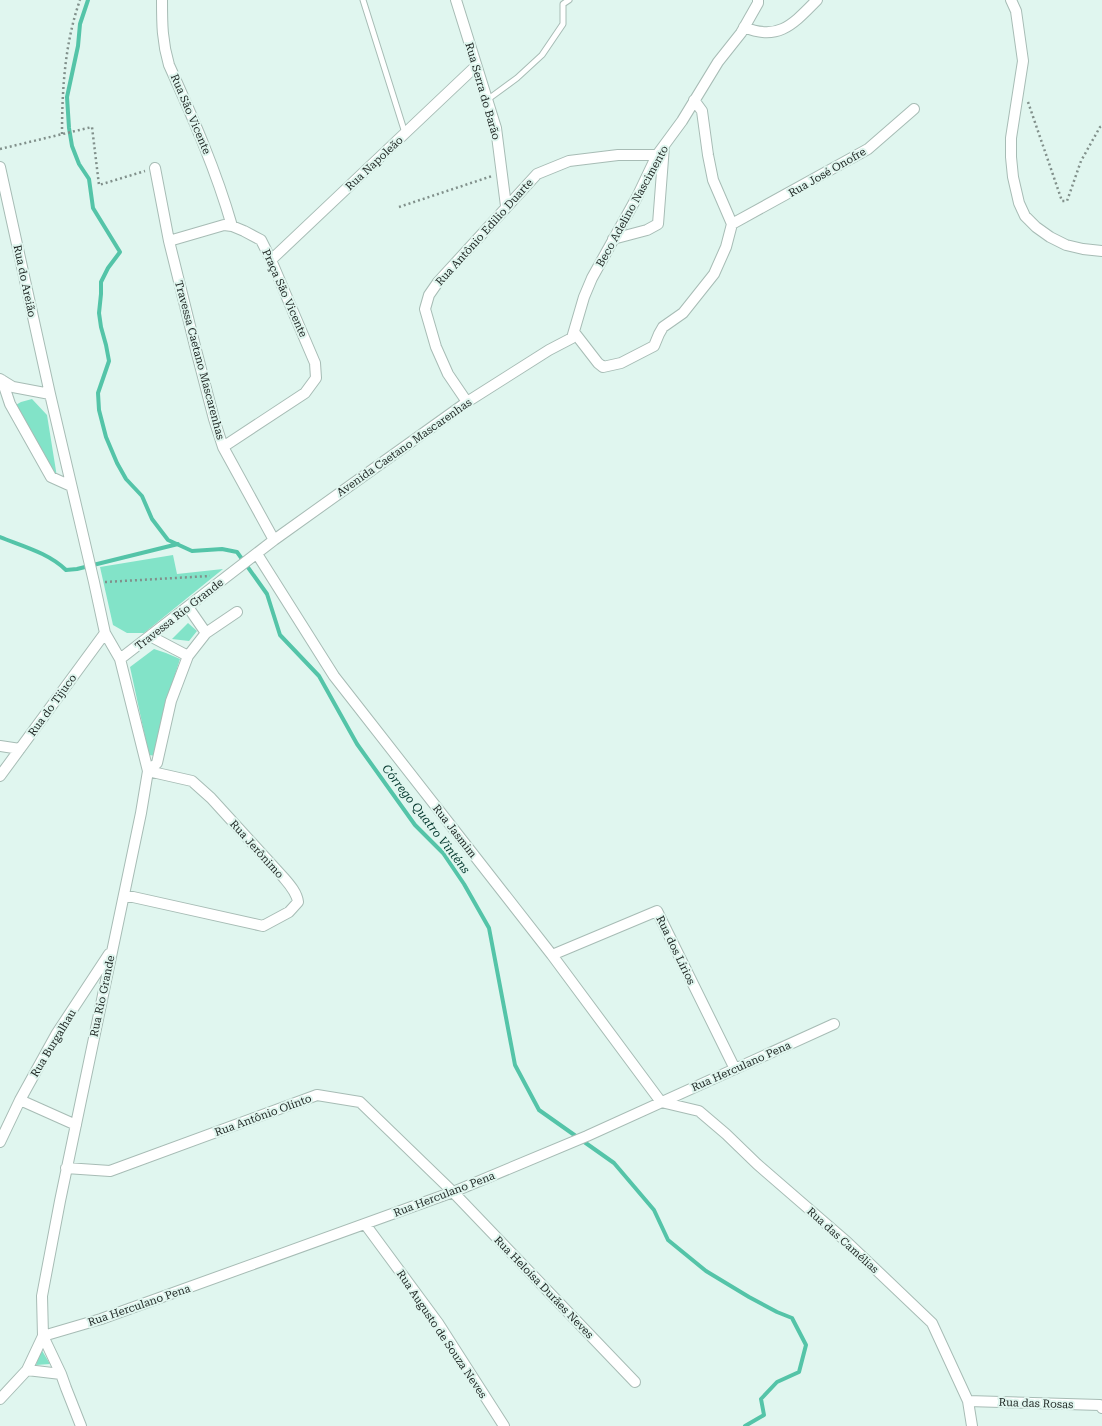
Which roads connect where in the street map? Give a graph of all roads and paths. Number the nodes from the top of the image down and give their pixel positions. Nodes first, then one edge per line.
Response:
1 (80, 0) edge
2 (162, 0) edge
3 (363, 0) edge
4 (456, 0) edge
5 (569, 0) edge
6 (758, 0) edge
7 (817, 0) edge
8 (1011, 0) edge
9 (563, 2) edge
10 (744, 27) junction
11 (476, 66) junction
12 (1018, 87) junction
13 (487, 100) junction
14 (694, 100) junction
15 (914, 109) dead end
16 (1102, 126) edge
17 (405, 133) junction
18 (62, 134) junction
19 (664, 146) junction
20 (0, 149) edge
21 (657, 155) junction
22 (0, 167) edge
23 (155, 168) joint
24 (502, 173) junction
25 (506, 206) junction
26 (399, 207) dead end
27 (732, 224) junction
28 (232, 226) junction
29 (613, 239) junction
30 (169, 241) junction
31 (1102, 251) edge
32 (271, 260) junction
33 (574, 332) junction
34 (1, 380) edge
35 (50, 394) junction
36 (467, 402) junction
37 (223, 447) junction
38 (71, 486) junction
39 (274, 540) junction
40 (254, 556) junction
41 (234, 572) junction
42 (93, 578) junction
43 (188, 607) junction
44 (237, 612) dead end
45 (105, 633) junction
46 (206, 633) junction
47 (150, 636) junction
48 (188, 656) junction
49 (120, 659) junction
50 (0, 746) edge
51 (20, 749) junction
52 (148, 771) junction
53 (0, 776) edge
54 (124, 895) junction
55 (113, 948) junction
56 (552, 956) junction
57 (834, 1024) dead end
58 (735, 1069) junction
59 (20, 1100) junction
60 (661, 1102) junction
61 (76, 1125) junction
62 (0, 1142) edge
63 (66, 1168) junction
64 (453, 1192) junction
65 (365, 1224) junction
66 (43, 1336) junction
67 (26, 1370) junction
68 (61, 1374) junction
69 (635, 1382) dead end
70 (0, 1399) edge
71 (968, 1401) junction
72 (1102, 1408) edge
73 (81, 1426) edge
74 (504, 1426) edge
75 (972, 1426) edge

1 - 18 path
2 - 28 street, Rua São Vicente
3 - 17 lane
4 - 11 street, Rua Serra do Barão
5 - 9 lane
6 - 10 street, Beco Adelino Nascimento
7 - 10 street
8 - 12 street
9 - 13 lane
10 - 14 street, Beco Adelino Nascimento
11 - 13 street, Rua Serra do Barão
11 - 17 street, Rua Napoleão
12 - 16 path
12 - 31 street
13 - 24 street, Rua Serra do Barão
14 - 19 street, Beco Adelino Nascimento
14 - 27 street
15 - 27 street, Rua José Onofre
17 - 32 street, Rua Napoleão
18 - 20 path
18 - 23 path
19 - 21 street, Beco Adelino Nascimento
19 - 29 street
21 - 25 street, Rua Antônio Edilio Duarte
21 - 29 street, Beco Adelino Nascimento
22 - 35 street, Rua do Areião
23 - 30 street, Travessa Caetano Mascarenhas
24 - 25 street, Rua Serra do Barão
24 - 26 path
25 - 36 street, Rua Antônio Edilio Duarte
27 - 33 street
28 - 30 street
28 - 32 street, Praça São Vicente
29 - 33 street, Beco Adelino Nascimento
30 - 37 street, Travessa Caetano Mascarenhas
32 - 37 street, Praça São Vicente
33 - 36 street, Avenida Caetano Mascarenhas
34 - 35 street
34 - 38 street
35 - 38 street, Rua do Areião
36 - 39 street, Avenida Caetano Mascarenhas
37 - 39 street, Travessa Caetano Mascarenhas
38 - 42 street, Rua do Areião
39 - 40 street, Avenida Caetano Mascarenhas
40 - 41 street, Avenida Caetano Mascarenhas
40 - 56 street, Rua Jasmim
41 - 42 path
41 - 43 street, Travessa Rio Grande
42 - 45 street
43 - 46 street
43 - 47 street, Travessa Rio Grande
44 - 46 street
45 - 49 street
45 - 51 street, Rua do Tijuco
46 - 48 street
47 - 48 street
47 - 49 street, Travessa Rio Grande
48 - 52 street
49 - 52 street, Rua Rio Grande
50 - 51 street
51 - 53 street, Rua do Tijuco
52 - 54 street, Rua Rio Grande
52 - 54 street, Rua Jerônimo
54 - 55 street, Rua Rio Grande
55 - 59 street, Rua Burgalhau
55 - 61 street, Rua Rio Grande
56 - 58 street, Rua dos Lírios
56 - 60 street, Rua Jasmim
57 - 58 street, Rua Herculano Pena
58 - 60 street, Rua Herculano Pena
59 - 61 street
59 - 62 street, Rua Burgalhau
60 - 64 street, Rua Herculano Pena
60 - 71 street, Rua das Camélias
61 - 63 street, Rua Rio Grande
63 - 64 street, Rua Antônio Olinto
63 - 66 street, Rua Rio Grande
64 - 65 street, Rua Herculano Pena
64 - 69 street, Rua Heloísa Durães Neves
65 - 66 street, Rua Herculano Pena
65 - 74 street, Rua Augusto de Souza Neves
66 - 67 street
66 - 68 street
67 - 68 street
67 - 70 street
68 - 73 street
71 - 72 street, Rua das Rosas
71 - 75 street, Rua das Camélias

